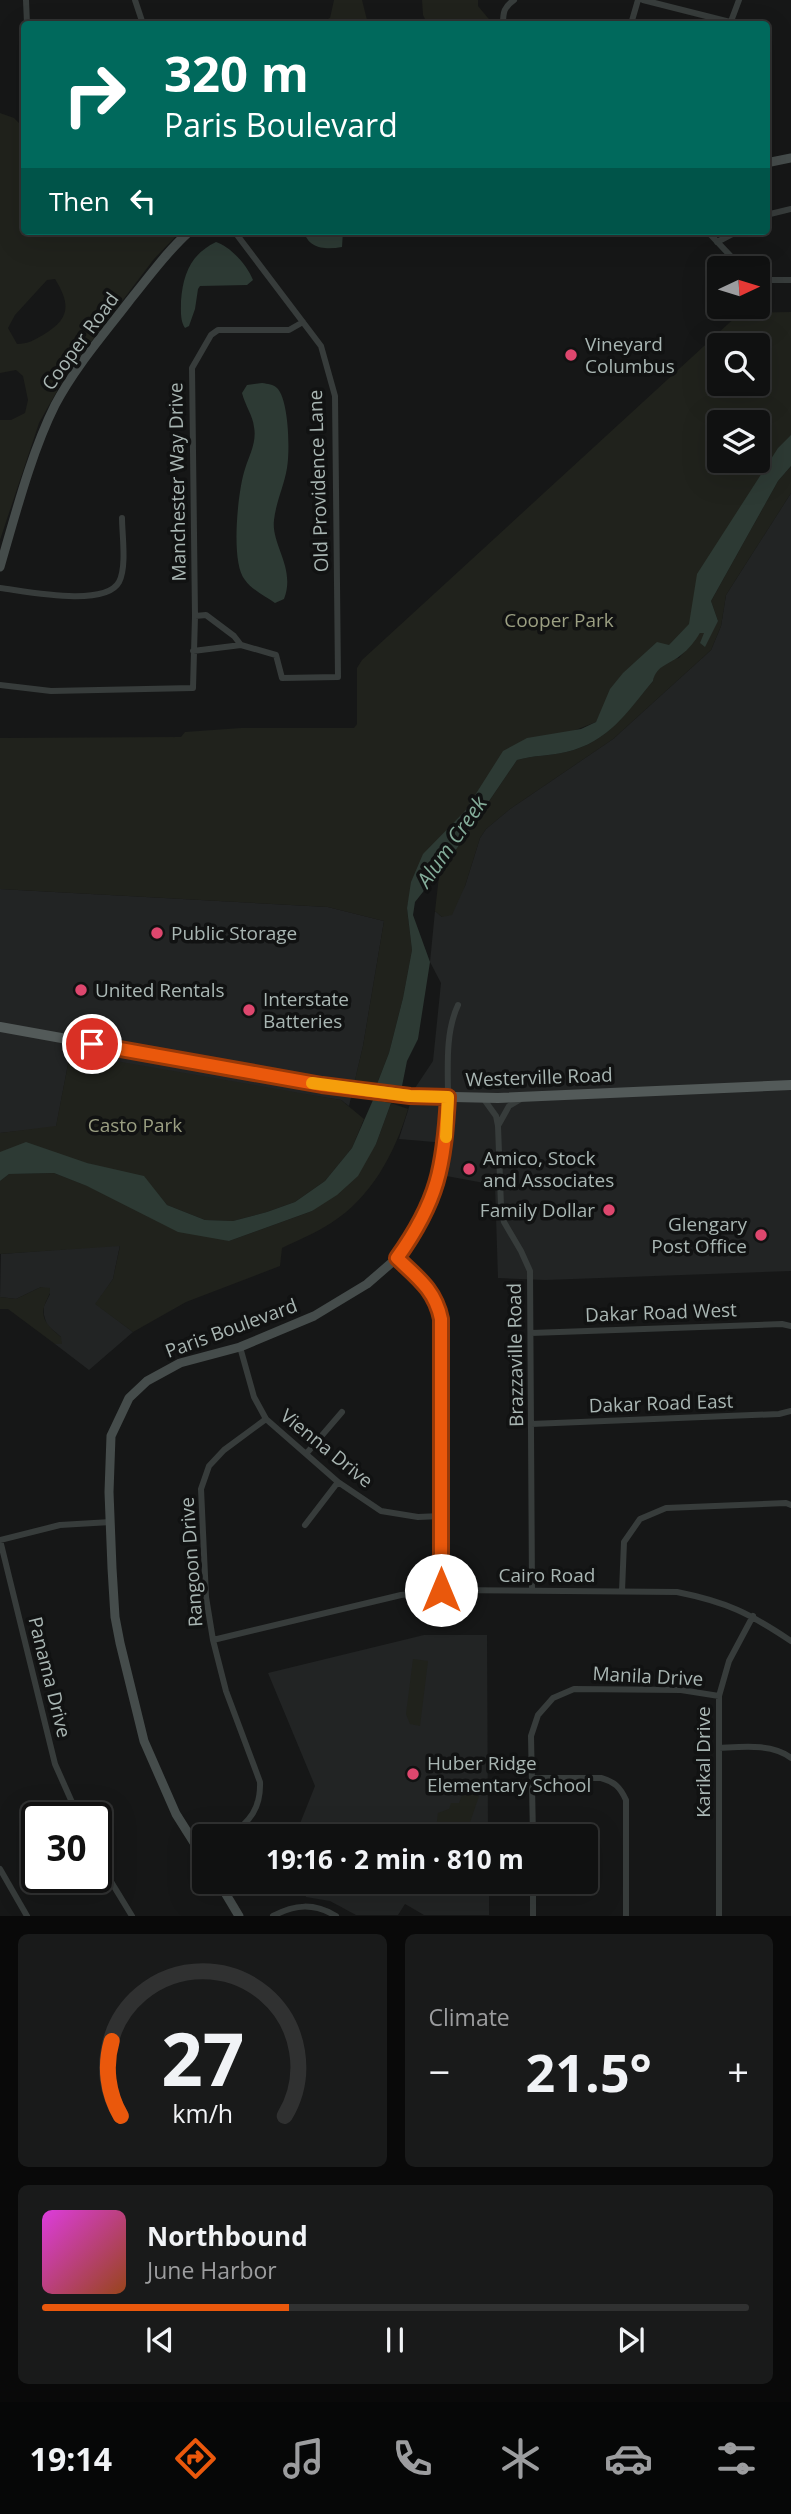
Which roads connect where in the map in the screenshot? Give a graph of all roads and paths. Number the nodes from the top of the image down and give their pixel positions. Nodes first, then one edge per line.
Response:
1 (26, 0) edge
2 (135, 0) edge
3 (514, 0) edge
4 (640, 0) edge
5 (739, 0) edge
6 (27, 21) edge
7 (143, 21) edge
8 (503, 21) edge
9 (632, 21) edge
10 (722, 21) edge
11 (731, 21) edge
12 (791, 158) edge
13 (770, 162) edge
14 (791, 209) edge
15 (770, 214) edge
16 (186, 235) edge
17 (237, 235) edge
18 (710, 235) edge
19 (730, 235) edge
20 (717, 242) junction
21 (730, 256) edge
22 (770, 280) edge
23 (791, 281) edge
24 (303, 322) junction
25 (122, 517) dead end
26 (0, 568) edge
27 (0, 588) edge
28 (194, 616) junction
29 (241, 645) junction
30 (193, 650) junction
31 (0, 685) edge
32 (458, 1006) dead end
33 (0, 1027) edge
34 (791, 1085) edge
35 (526, 1096) junction
36 (448, 1097) junction
37 (483, 1098) junction
38 (498, 1126) junction
39 (397, 1258) junction
40 (791, 1326) edge
41 (531, 1333) junction
42 (240, 1347) junction
43 (342, 1412) dead end
44 (791, 1412) edge
45 (266, 1419) junction
46 (531, 1424) junction
47 (306, 1454) junction
48 (338, 1482) junction
49 (791, 1505) edge
50 (441, 1516) junction
51 (110, 1522) junction
52 (305, 1525) dead end
53 (0, 1540) edge
54 (441, 1590) junction
55 (532, 1590) junction
56 (622, 1591) junction
57 (753, 1616) junction
58 (213, 1640) junction
59 (791, 1641) edge
60 (719, 1696) junction
61 (719, 1748) junction
62 (791, 1758) edge
63 (532, 1779) junction
64 (72, 1802) edge
65 (246, 1824) edge
66 (533, 1824) edge
67 (192, 1838) edge
68 (0, 1869) edge
69 (112, 1883) edge
70 (226, 1894) edge
71 (533, 1894) edge
72 (27, 1916) edge
73 (132, 1916) edge
74 (239, 1916) edge
75 (273, 1916) edge
76 (336, 1916) edge
77 (533, 1916) edge
78 (626, 1916) edge
79 (719, 1916) edge

1 - 6 street
2 - 7 street
3 - 8 street
4 - 9 street
4 - 10 street
5 - 11 street
12 - 13 street
14 - 15 street
16 - 26 street, Cooper Road
17 - 24 street, Old Providence Lane
18 - 20 street
19 - 20 street
20 - 21 street
22 - 23 street
24 - 28 street, Manchester Way Drive
24 - 29 street, Old Providence Lane
25 - 27 street
28 - 29 street
28 - 30 street, Manchester Way Drive
29 - 30 street
30 - 31 street, Manchester Way Drive
32 - 36 street
33 - 36 main road, Westerville Road
34 - 35 main road, Westerville Road
35 - 37 main road, Westerville Road
35 - 38 street
36 - 37 main road, Westerville Road
36 - 39 street, Paris Boulevard
37 - 38 street, Brazzaville Road
38 - 41 street, Brazzaville Road
39 - 42 street, Paris Boulevard
39 - 50 street
40 - 41 street, Dakar Road West
41 - 46 street, Brazzaville Road
42 - 45 street, Vienna Drive
42 - 51 street, Paris Boulevard
43 - 47 street
44 - 46 street, Dakar Road East
45 - 47 street, Vienna Drive
45 - 58 street, Rangoon Drive
46 - 55 street, Brazzaville Road
47 - 48 street, Vienna Drive
48 - 50 street, Vienna Drive
48 - 52 street
49 - 56 street
50 - 54 street
51 - 53 street
51 - 67 street, Paris Boulevard
53 - 64 street, Panama Drive
54 - 55 street, Cairo Road
54 - 58 street, Cairo Road
55 - 56 street, Cairo Road
56 - 57 street, Cairo Road
57 - 59 street, Cairo Road
57 - 60 street, Karikal Drive
58 - 65 street, Rangoon Drive
60 - 61 street, Karikal Drive
60 - 63 street, Manila Drive
61 - 62 street
61 - 79 street, Karikal Drive
63 - 66 street, Manila Drive
63 - 78 street
68 - 72 street
69 - 73 street
70 - 74 street
71 - 77 street
75 - 76 street

